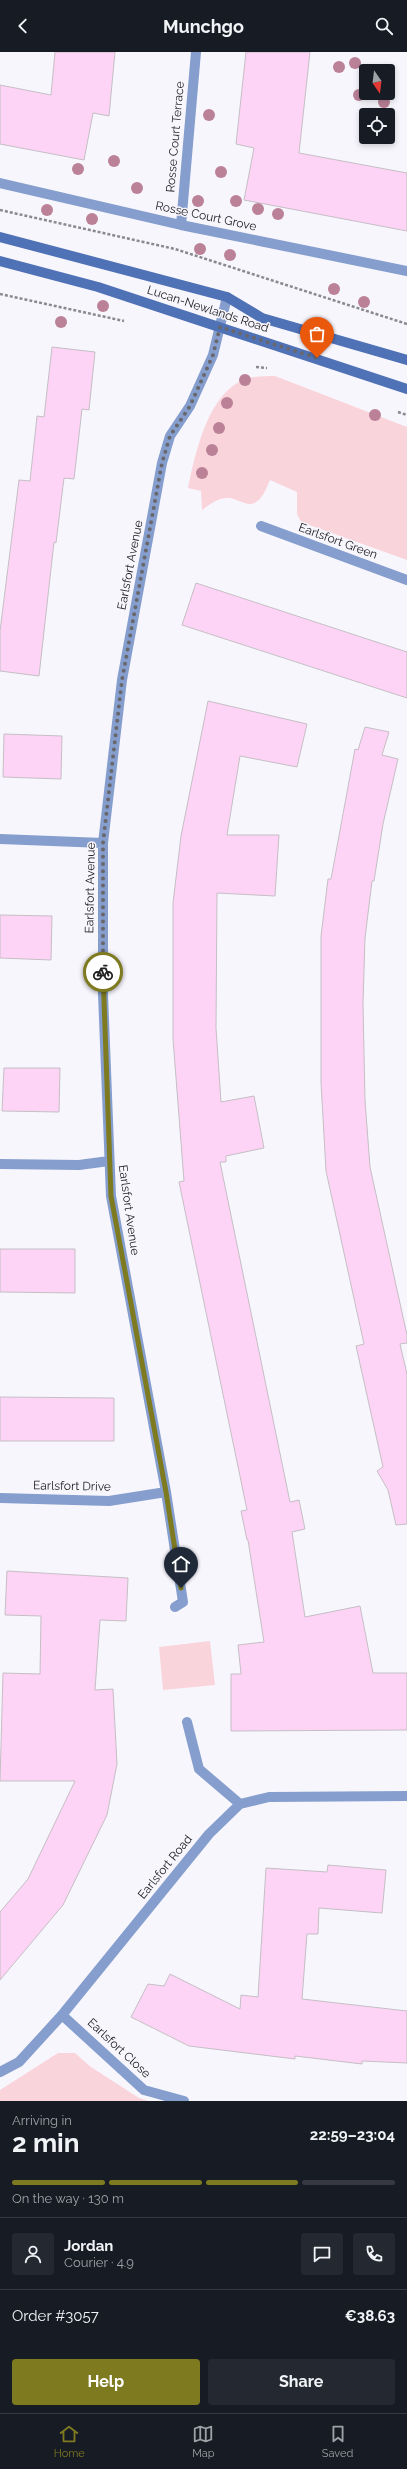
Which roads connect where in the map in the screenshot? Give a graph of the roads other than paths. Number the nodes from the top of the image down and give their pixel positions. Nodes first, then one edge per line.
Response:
1 (196, 52) edge
2 (0, 183) edge
3 (181, 225) junction
4 (0, 237) edge
5 (0, 261) edge
6 (407, 271) edge
7 (228, 297) junction
8 (220, 327) junction
9 (407, 360) edge
10 (407, 389) edge
11 (261, 526) dead end
12 (407, 580) edge
13 (0, 839) edge
14 (103, 843) junction
15 (109, 1161) junction
16 (0, 1164) edge
17 (166, 1492) junction
18 (0, 1498) edge
19 (176, 1607) dead end
20 (187, 1722) dead end
21 (407, 1796) edge
22 (240, 1804) junction
23 (62, 2015) junction
24 (0, 2072) edge
25 (184, 2101) edge

1 - 3 street, Rosse Court Terrace
2 - 3 street, Rosse Court Grove
3 - 6 street, Rosse Court Grove
4 - 7 street, Lucan-Newlands Road
5 - 8 street, Lucan-Newlands Road
7 - 8 street, Earlsfort Avenue
7 - 9 street, Lucan-Newlands Road
8 - 10 street, Lucan-Newlands Road
8 - 14 street, Earlsfort Avenue
11 - 12 street, Earlsfort Green
13 - 14 street
14 - 15 street, Earlsfort Avenue
15 - 16 street
15 - 17 street, Earlsfort Avenue
17 - 18 street, Earlsfort Drive
17 - 19 street, Earlsfort Avenue
20 - 22 street
21 - 22 street
22 - 23 street, Earlsfort Road
23 - 24 street, Earlsfort Road
23 - 25 street, Earlsfort Close

